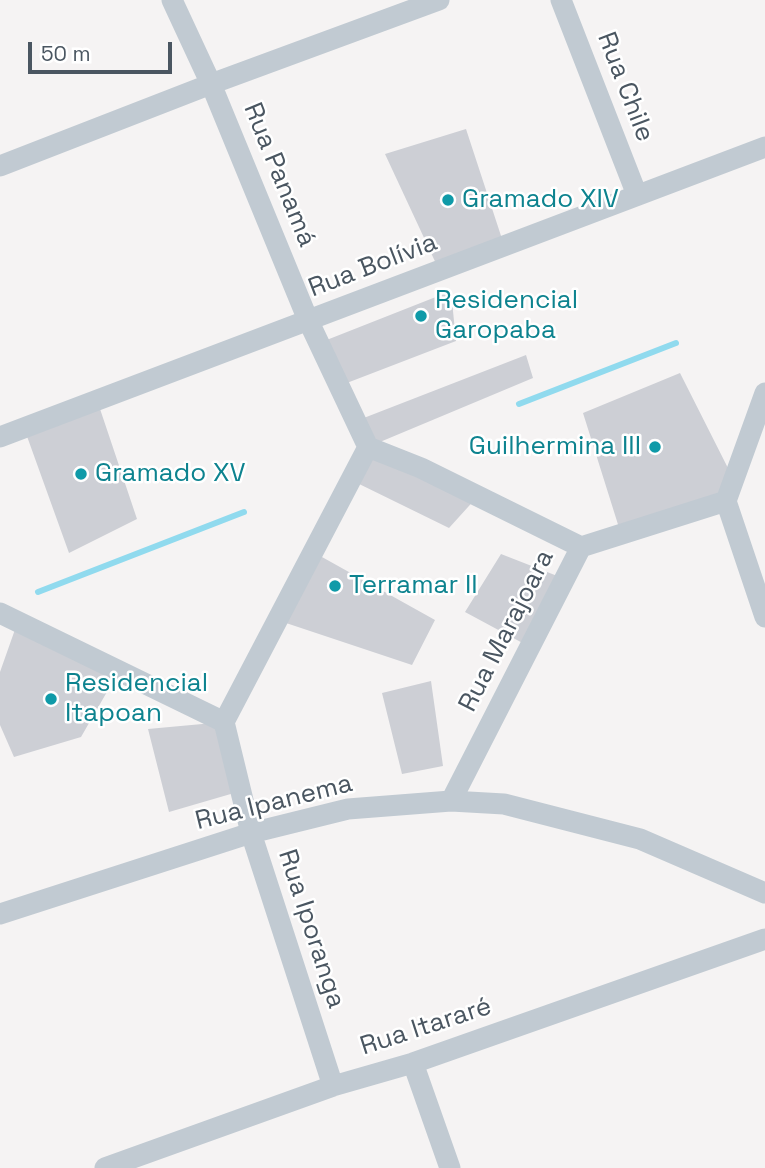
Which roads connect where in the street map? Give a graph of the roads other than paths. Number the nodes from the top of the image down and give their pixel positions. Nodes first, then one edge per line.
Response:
1 (172, 0) edge
2 (439, 0) edge
3 (561, 0) edge
4 (211, 84) junction
5 (765, 147) edge
6 (0, 166) edge
7 (637, 195) junction
8 (308, 320) junction
9 (765, 393) edge
10 (0, 437) edge
11 (368, 447) junction
12 (726, 501) junction
13 (581, 547) junction
14 (0, 613) edge
15 (765, 617) edge
16 (224, 722) junction
17 (451, 801) junction
18 (251, 833) junction
19 (765, 893) edge
20 (0, 914) edge
21 (765, 939) edge
22 (413, 1063) junction
23 (333, 1086) junction
24 (105, 1168) edge
25 (450, 1168) edge

1 - 4 street, Rua Panamá
2 - 4 street
3 - 7 street, Rua Chile
4 - 6 street
4 - 8 street, Rua Panamá
5 - 7 street, Rua Bolívia
7 - 8 street, Rua Bolívia
8 - 10 street, Rua Bolívia
8 - 11 street, Rua Panamá
9 - 12 street
11 - 13 street
11 - 16 street
12 - 13 street, Rua Marajoara
12 - 15 street
13 - 17 street, Rua Marajoara
14 - 16 street
16 - 18 street, Rua Iporanga
17 - 18 street, Rua Ipanema
17 - 19 street, Rua Ipanema
18 - 20 street, Rua Ipanema
18 - 23 street, Rua Iporanga
21 - 22 street, Rua Itararé
22 - 23 street, Rua Itararé
22 - 25 street
23 - 24 street, Rua Itararé

